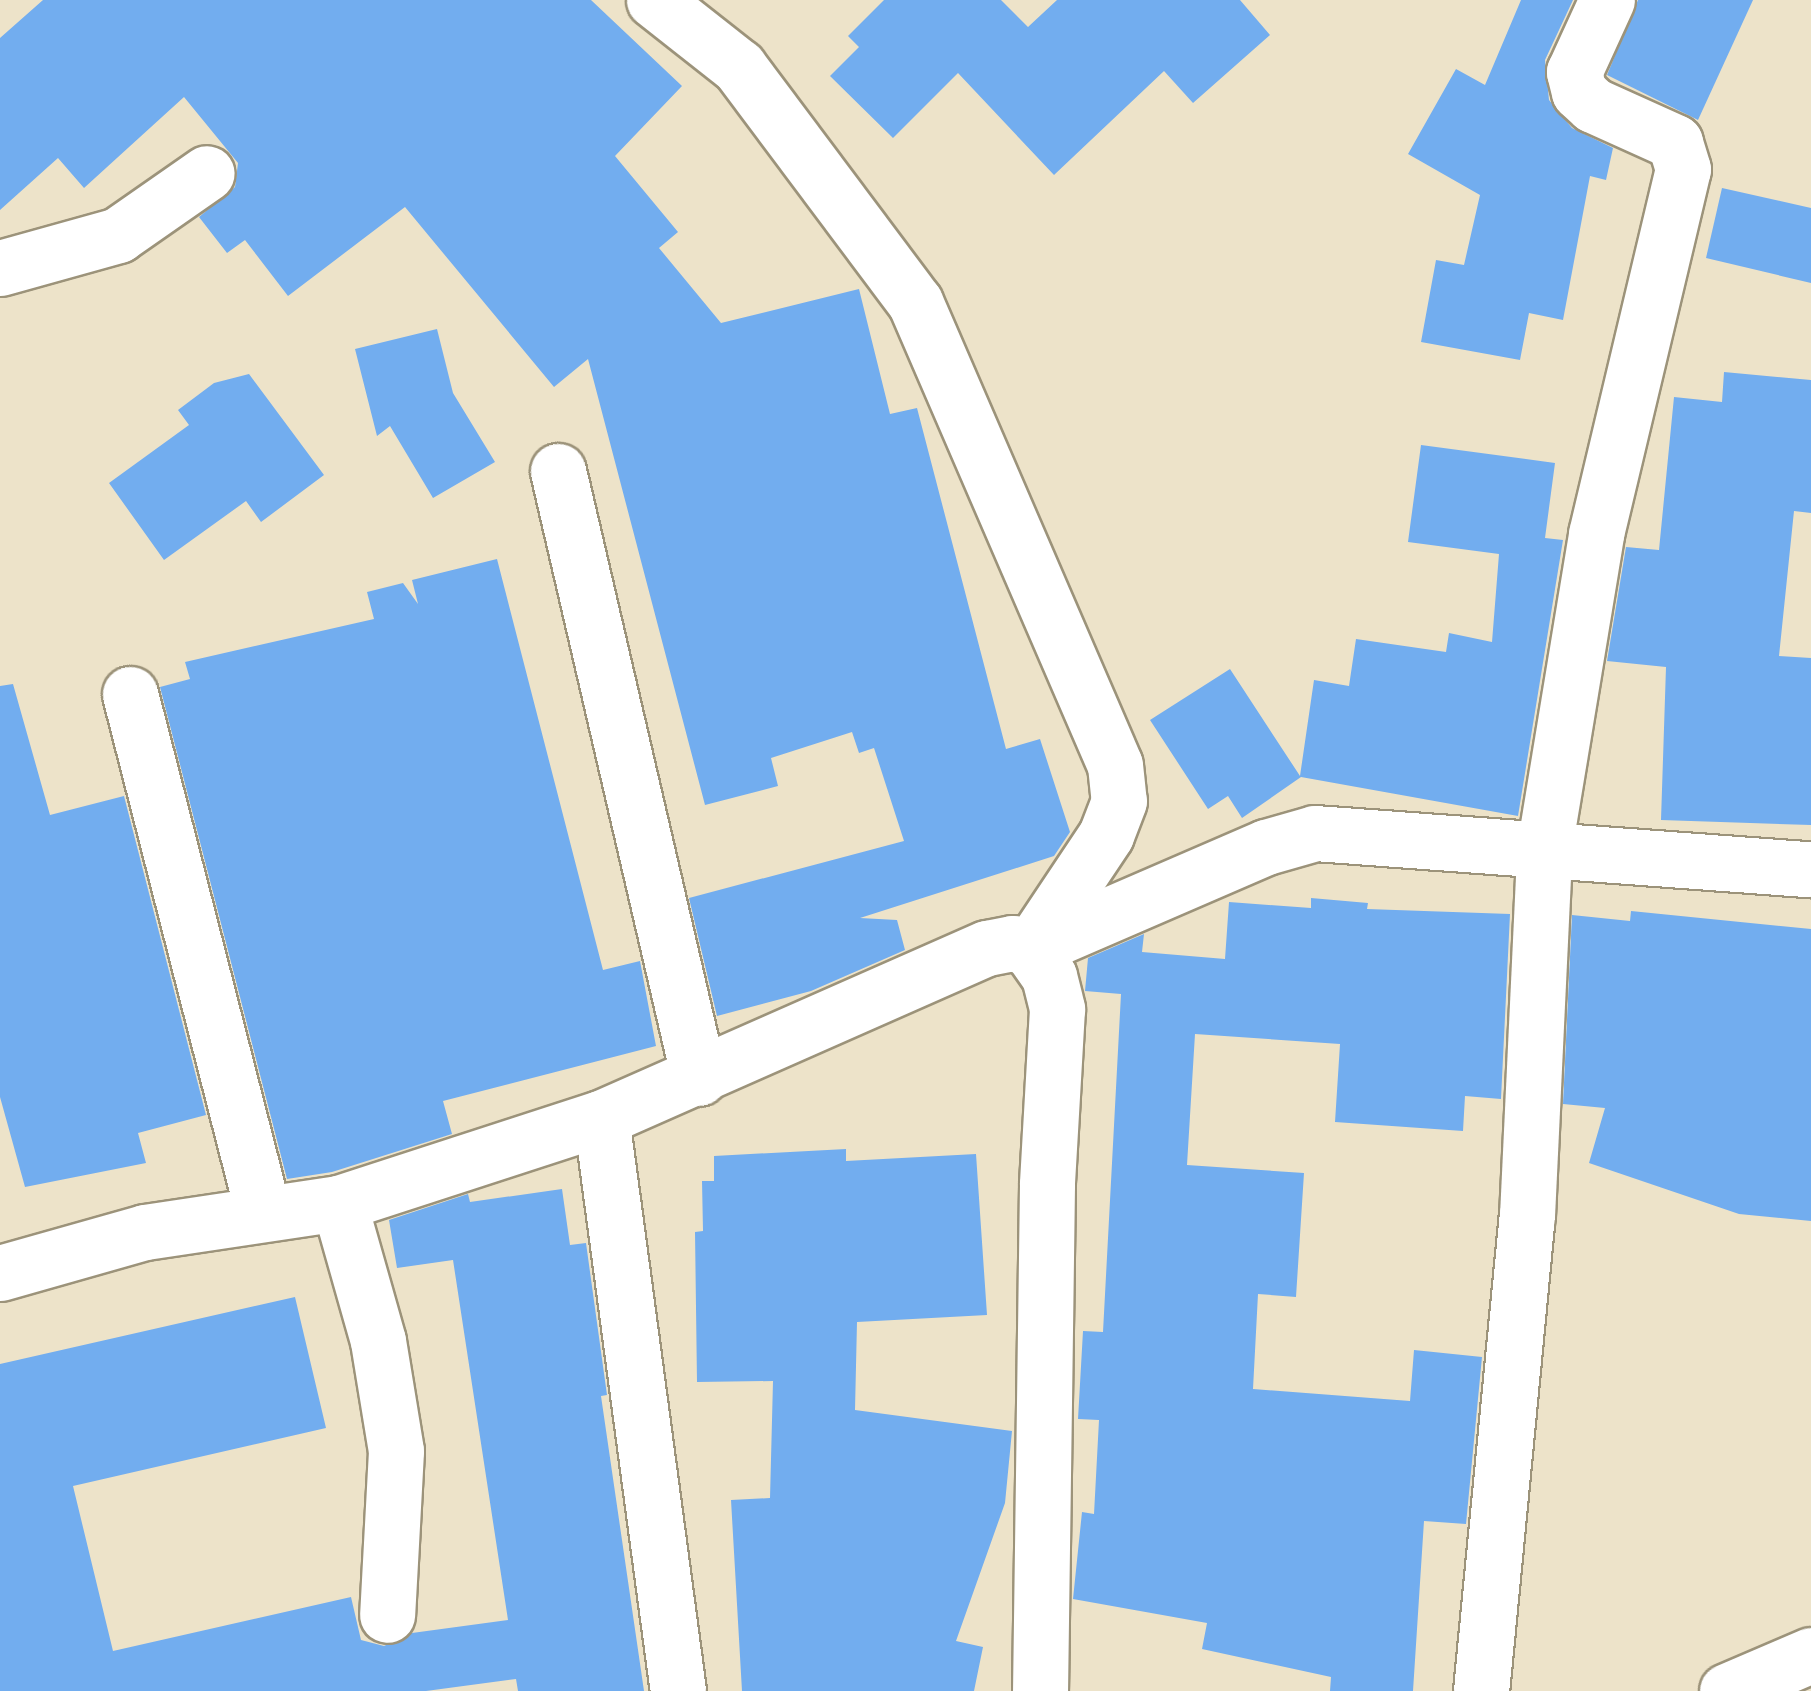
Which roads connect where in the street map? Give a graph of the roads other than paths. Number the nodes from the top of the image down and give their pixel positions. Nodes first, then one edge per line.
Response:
1 (654, 0) edge
2 (1607, 0) edge
3 (207, 172) dead end
4 (0, 268) edge
5 (558, 471) dead end
6 (130, 694) dead end
7 (1544, 849) junction
8 (1811, 870) edge
9 (1030, 949) junction
10 (699, 1078) junction
11 (601, 1118) junction
12 (339, 1203) junction
13 (263, 1212) junction
14 (0, 1273) edge
15 (387, 1615) dead end
16 (1811, 1655) edge
17 (678, 1691) edge
18 (1040, 1691) edge
19 (1481, 1691) edge
20 (1727, 1691) edge

1 - 9 street
2 - 7 street
3 - 4 street
5 - 10 street
6 - 13 street
7 - 8 street
7 - 9 street
7 - 19 street
9 - 10 street
9 - 18 street
10 - 11 street
11 - 12 street
11 - 17 street
12 - 13 street
12 - 15 street
13 - 14 street
16 - 20 street

